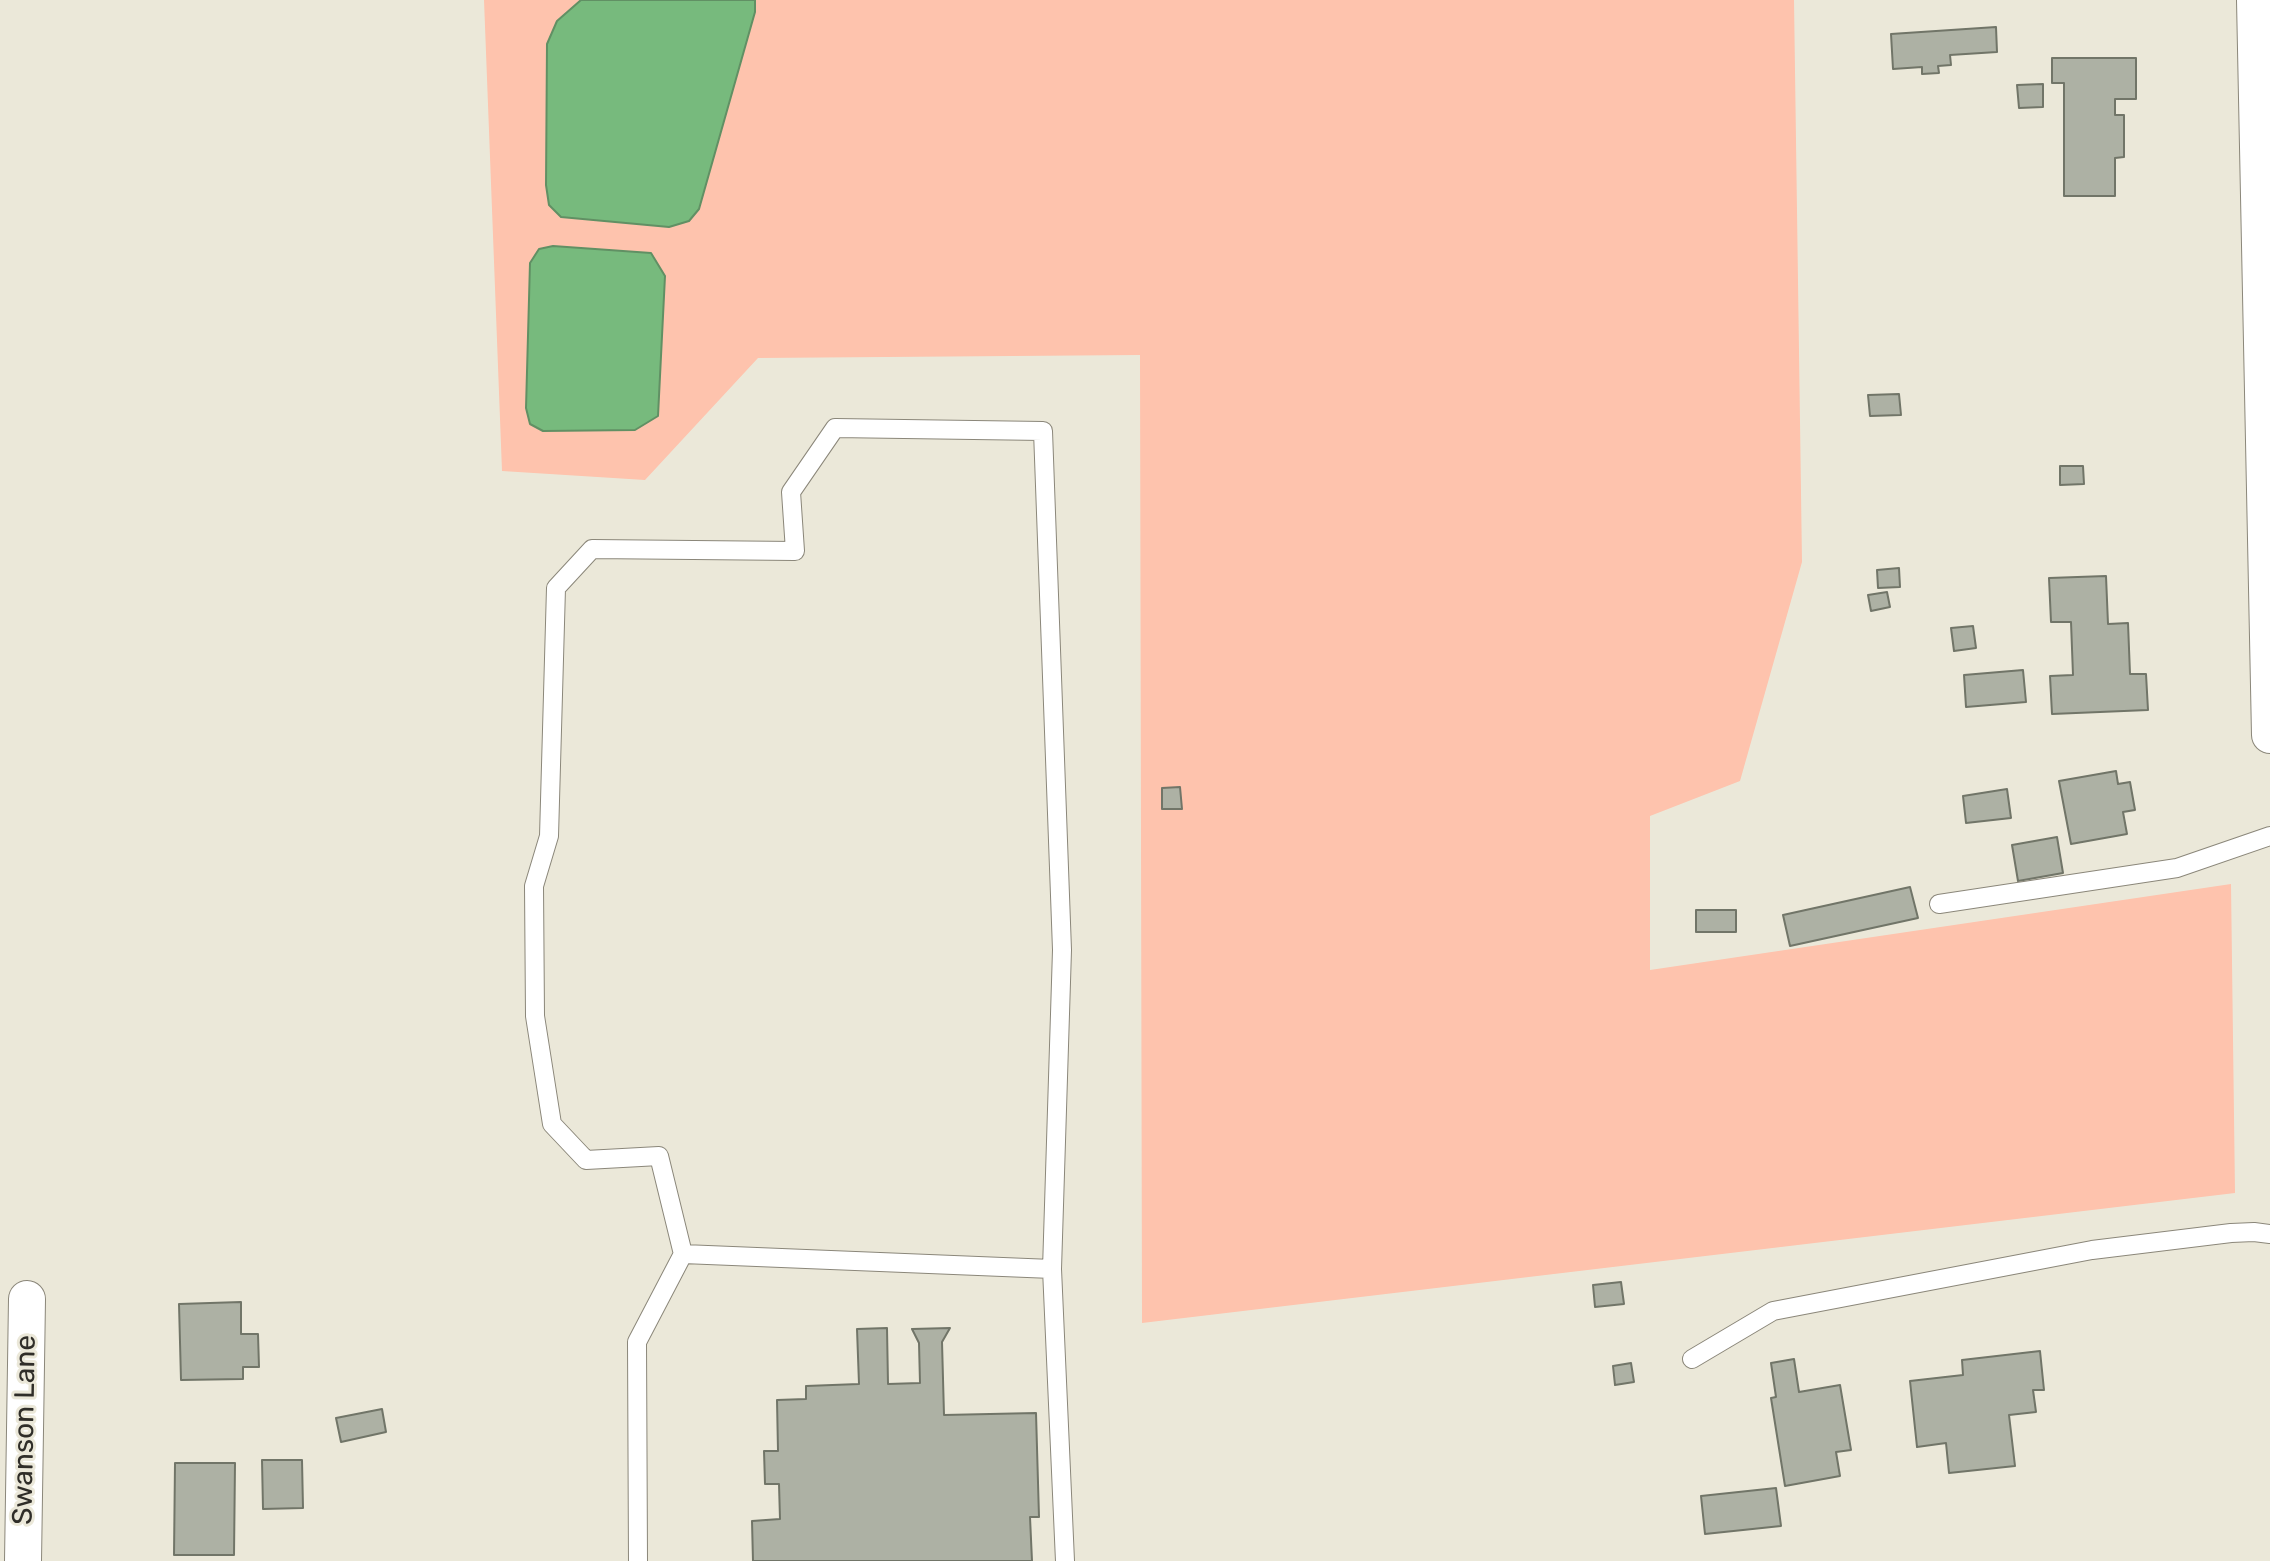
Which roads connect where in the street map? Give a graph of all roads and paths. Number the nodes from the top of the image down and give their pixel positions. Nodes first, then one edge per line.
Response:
1 (2255, 0) edge
2 (2270, 735) edge
3 (2270, 836) edge
4 (1939, 904) dead end
5 (2270, 1234) edge
6 (683, 1254) junction
7 (1052, 1269) junction
8 (27, 1299) dead end
9 (1692, 1359) dead end
10 (23, 1561) edge
11 (638, 1561) edge
12 (1065, 1561) edge

1 - 2 street
3 - 4 lane
5 - 9 lane
6 - 7 lane
6 - 7 lane
6 - 11 lane
7 - 12 lane
8 - 10 street, Swanson Lane

